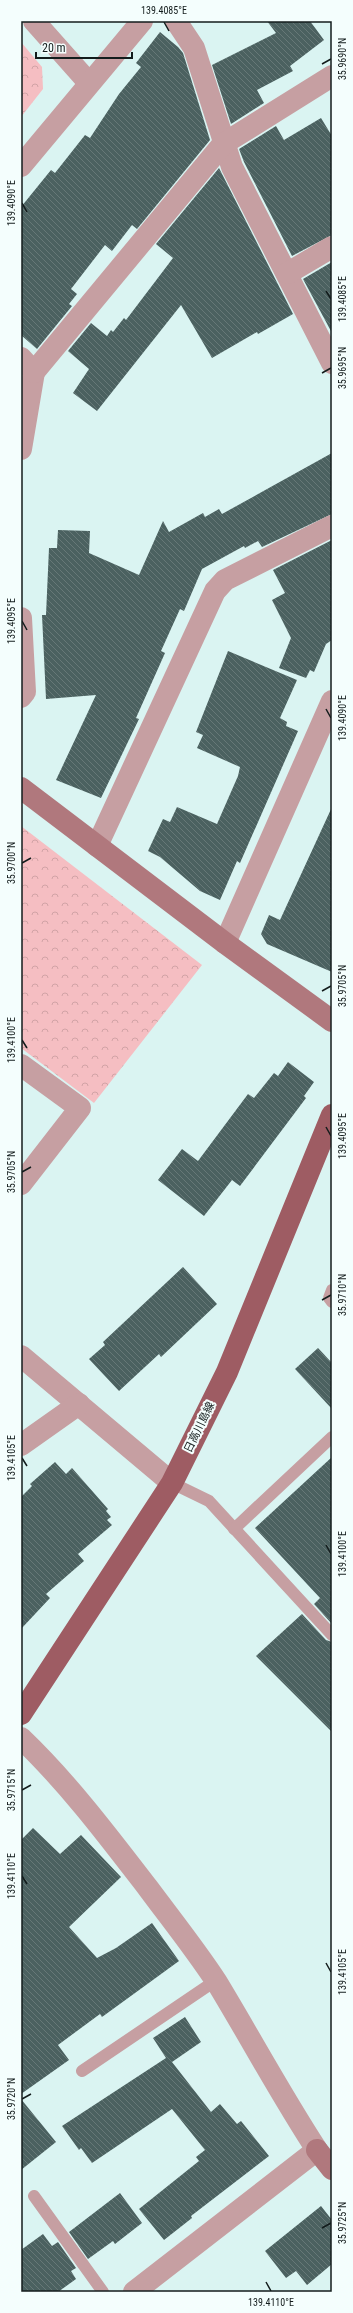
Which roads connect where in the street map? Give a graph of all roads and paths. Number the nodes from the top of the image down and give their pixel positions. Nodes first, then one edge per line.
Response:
1 (34, 21) edge
2 (142, 21) edge
3 (176, 21) edge
4 (332, 76) edge
5 (89, 83) junction
6 (223, 144) junction
7 (21, 166) edge
8 (332, 248) edge
9 (288, 273) junction
10 (332, 364) edge
11 (27, 365) edge
12 (21, 448) edge
13 (332, 526) edge
14 (21, 618) edge
15 (21, 697) edge
16 (332, 701) edge
17 (21, 788) edge
18 (97, 846) junction
19 (225, 943) junction
20 (332, 1021) edge
21 (21, 1065) edge
22 (332, 1115) edge
23 (21, 1184) edge
24 (332, 1290) edge
25 (332, 1302) edge
26 (21, 1356) edge
27 (79, 1404) junction
28 (332, 1437) edge
29 (21, 1445) edge
30 (172, 1483) junction
31 (234, 1529) junction
32 (332, 1635) edge
33 (21, 1714) edge
34 (21, 1738) edge
35 (215, 1981) junction
36 (82, 2071) dead end
37 (316, 2150) junction
38 (332, 2169) edge
39 (34, 2196) dead end
40 (103, 2292) edge
41 (134, 2292) edge

1 - 5 street
2 - 5 street
3 - 6 street
4 - 6 street
5 - 7 street
6 - 9 street
6 - 11 street
8 - 9 street
9 - 10 street
11 - 12 street
13 - 18 street
14 - 15 street
16 - 19 street
17 - 18 street
18 - 19 street
19 - 20 street
21 - 23 street
22 - 30 main road, 日高川島線
24 - 25 lane
26 - 27 street
27 - 29 street
27 - 30 street
28 - 31 lane
30 - 31 lane
30 - 33 main road, 日高川島線
31 - 32 lane
34 - 35 street
35 - 36 lane
35 - 37 street
37 - 38 street
37 - 41 street
39 - 40 lane

